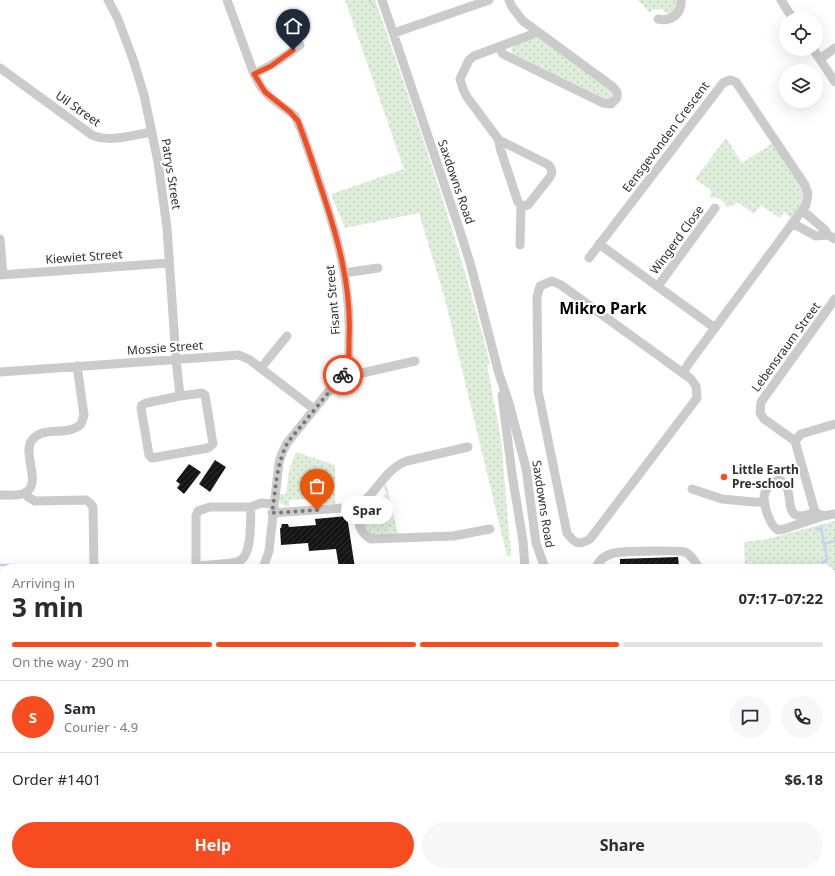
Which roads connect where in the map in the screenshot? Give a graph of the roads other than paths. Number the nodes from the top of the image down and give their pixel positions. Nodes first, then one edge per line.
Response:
1 (108, 0) edge
2 (227, 0) edge
3 (382, 0) edge
4 (489, 0) edge
5 (509, 0) edge
6 (681, 0) edge
7 (781, 0) edge
8 (789, 12) edge
9 (658, 19) dead end
10 (537, 31) junction
11 (394, 33) junction
12 (300, 45) dead end
13 (499, 47) junction
14 (835, 48) edge
15 (818, 56) edge
16 (820, 59) junction
17 (0, 68) edge
18 (254, 74) junction
19 (835, 82) edge
20 (152, 132) junction
21 (499, 140) junction
22 (521, 205) junction
23 (715, 208) dead end
24 (802, 210) junction
25 (792, 223) junction
26 (831, 237) edge
27 (0, 239) edge
28 (599, 244) junction
29 (520, 245) dead end
30 (589, 258) dead end
31 (169, 263) junction
32 (378, 268) dead end
33 (344, 273) junction
34 (1, 275) edge
35 (658, 286) junction
36 (835, 299) edge
37 (715, 328) junction
38 (287, 336) dead end
39 (176, 359) junction
40 (415, 361) dead end
41 (77, 366) junction
42 (261, 368) junction
43 (0, 372) edge
44 (499, 374) junction
45 (684, 374) junction
46 (343, 375) junction
47 (180, 396) junction
48 (314, 409) junction
49 (835, 424) edge
50 (795, 441) junction
51 (468, 447) dead end
52 (692, 489) dead end
53 (25, 493) junction
54 (0, 495) edge
55 (765, 502) junction
56 (251, 507) junction
57 (357, 507) junction
58 (273, 508) junction
59 (819, 514) junction
60 (835, 514) edge
61 (490, 529) dead end
62 (267, 557) junction
63 (94, 564) edge
64 (196, 564) edge
65 (221, 564) edge
66 (265, 564) edge
67 (269, 564) edge
68 (525, 564) edge
69 (544, 564) edge
70 (598, 564) edge
71 (697, 564) edge

1 - 20 street, Patrys Street
2 - 18 street, Fisant Street
3 - 11 street, Saxdowns Road
4 - 11 street
5 - 10 street
6 - 9 street
7 - 8 street
10 - 13 street
10 - 13 street
11 - 44 street, Saxdowns Road
12 - 18 street
13 - 21 street
14 - 16 street
15 - 16 street
16 - 19 street
17 - 20 street, Uil Street
18 - 33 street, Fisant Street
20 - 31 street, Patrys Street
21 - 22 street
21 - 22 street
22 - 29 street
23 - 35 street, Wingerd Close
24 - 25 street, Eensgevonden Crescent
24 - 26 street
24 - 28 street, Eensgevonden Crescent
25 - 26 street
25 - 37 street, Eensgevonden Crescent
27 - 34 street
28 - 30 street, Eensgevonden Crescent
28 - 35 street
31 - 34 street, Kiewiet Street
31 - 39 street, Patrys Street
32 - 33 street
33 - 46 street, Fisant Street
35 - 37 street
36 - 50 street, Lebensraum Street
37 - 45 street, Eensgevonden Crescent
38 - 42 street
39 - 41 street, Mossie Street
39 - 42 street, Mossie Street
39 - 47 street, Patrys Street
40 - 46 street
41 - 43 street, Mossie Street
41 - 53 street
42 - 48 street, Mossie Street
44 - 68 street, Saxdowns Road
44 - 69 street, Saxdowns Road
45 - 45 street
46 - 48 street, Fisant Street
47 - 47 street
48 - 58 street, Fisant Street
49 - 50 street
50 - 59 street
51 - 57 street
52 - 55 street
53 - 54 street
53 - 63 street
55 - 59 street
55 - 59 street
56 - 58 street
56 - 64 street
56 - 65 street
57 - 58 street
57 - 61 street
58 - 62 street, Fisant Street
59 - 60 street
62 - 66 street, Fisant Street
62 - 67 street, Fisant Street
70 - 71 street

